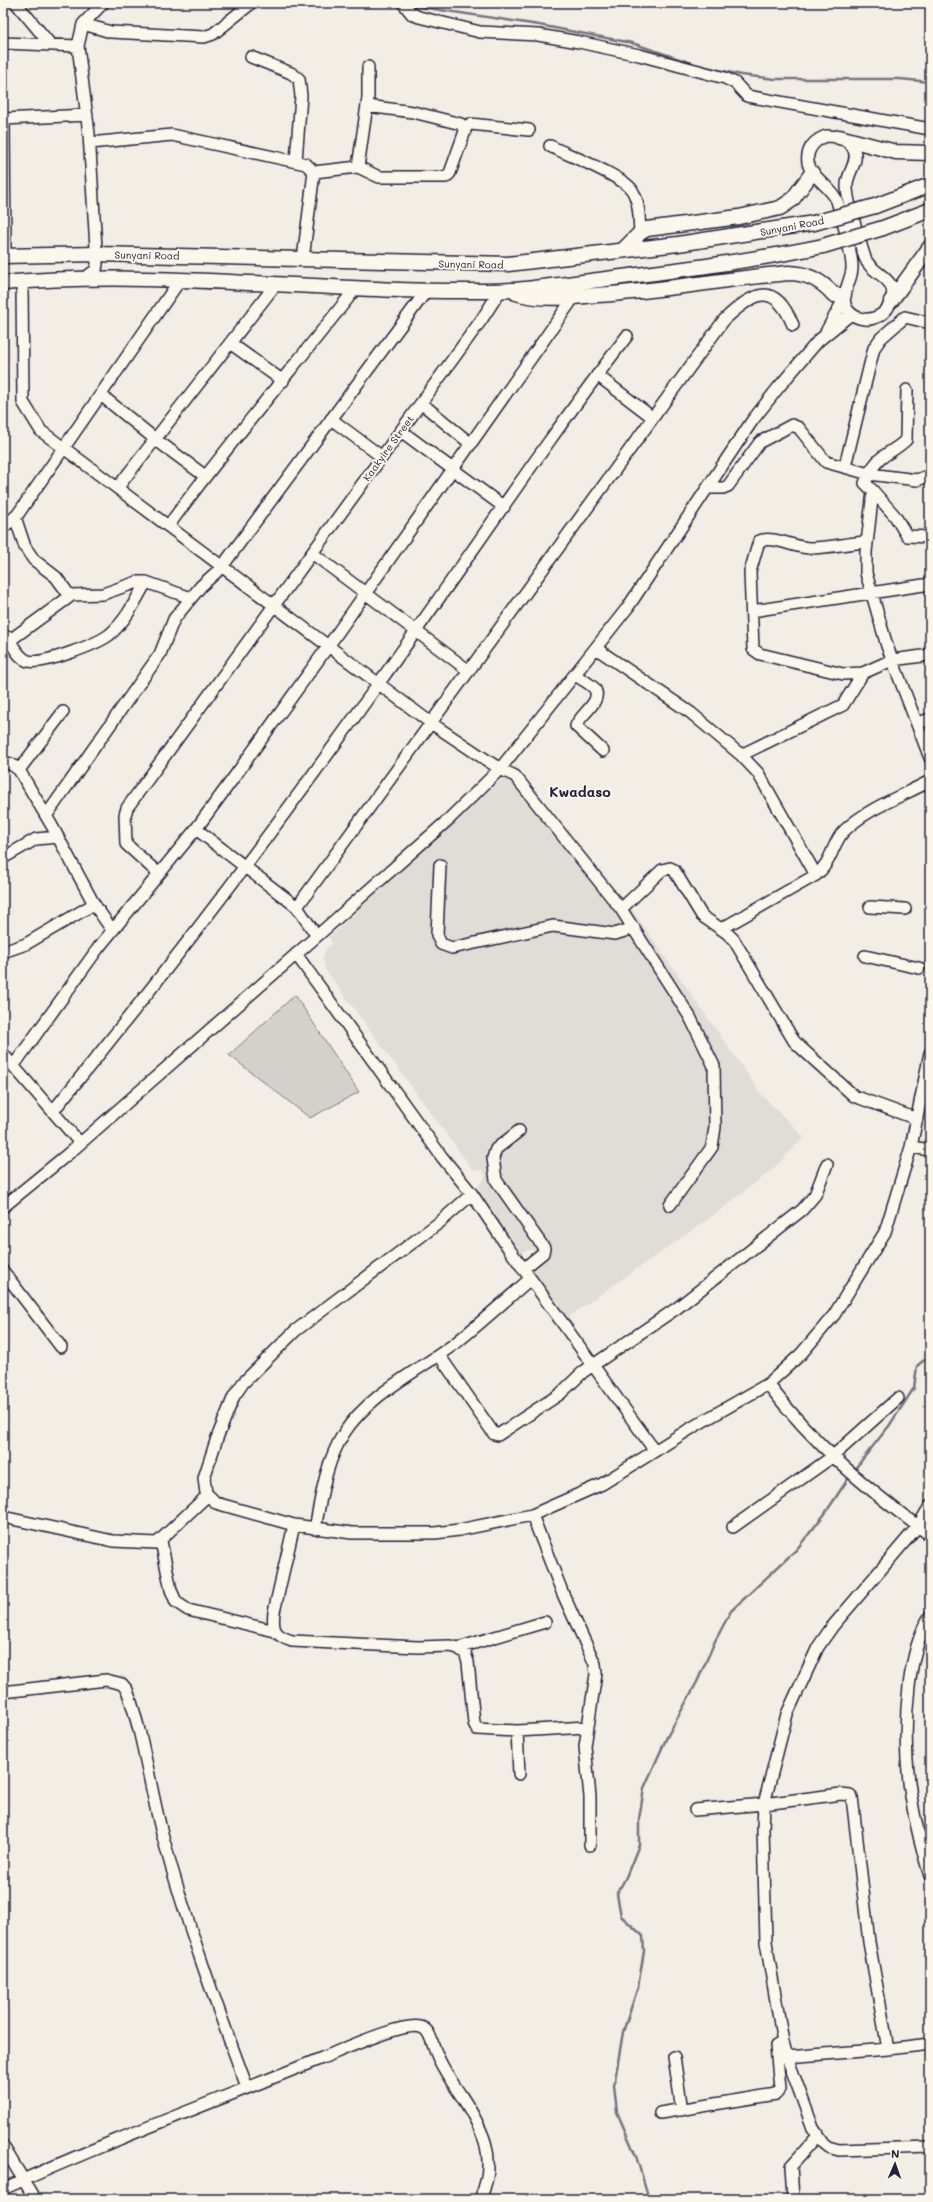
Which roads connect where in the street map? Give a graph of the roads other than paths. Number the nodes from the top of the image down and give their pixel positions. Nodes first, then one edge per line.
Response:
1 (16, 3) edge
2 (103, 3) edge
3 (403, 3) edge
4 (249, 5) dead end
5 (83, 24) junction
6 (3, 43) edge
7 (50, 44) junction
8 (78, 46) junction
9 (251, 57) dead end
10 (368, 67) dead end
11 (367, 106) junction
12 (88, 115) junction
13 (3, 119) edge
14 (465, 128) junction
15 (930, 129) edge
16 (529, 130) dead end
17 (839, 137) junction
18 (90, 143) junction
19 (550, 146) dead end
20 (930, 153) edge
21 (296, 160) junction
22 (358, 167) junction
23 (314, 172) junction
24 (812, 173) junction
25 (930, 185) edge
26 (930, 210) edge
27 (640, 233) junction
28 (930, 247) edge
29 (624, 249) junction
30 (96, 254) junction
31 (4, 256) edge
32 (303, 259) junction
33 (85, 278) junction
34 (180, 280) junction
35 (22, 282) junction
36 (3, 283) edge
37 (276, 284) junction
38 (356, 288) junction
39 (427, 290) junction
40 (504, 291) junction
41 (574, 297) junction
42 (844, 297) junction
43 (891, 302) junction
44 (851, 314) junction
45 (930, 323) edge
46 (793, 325) dead end
47 (825, 334) junction
48 (626, 336) dead end
49 (230, 343) junction
50 (597, 375) junction
51 (283, 381) junction
52 (907, 390) dead end
53 (101, 395) junction
54 (420, 404) junction
55 (652, 417) junction
56 (331, 419) junction
57 (401, 431) junction
58 (155, 439) junction
59 (471, 444) junction
60 (65, 448) junction
61 (382, 457) junction
62 (845, 466) junction
63 (453, 470) junction
64 (869, 474) junction
65 (930, 475) edge
66 (205, 476) junction
67 (118, 487) junction
68 (708, 488) junction
69 (873, 492) junction
70 (504, 507) junction
71 (15, 517) junction
72 (169, 525) junction
73 (3, 528) edge
74 (930, 536) edge
75 (867, 542) junction
76 (312, 553) junction
77 (222, 568) junction
78 (146, 582) junction
79 (930, 584) edge
80 (871, 592) junction
81 (366, 593) junction
82 (70, 596) junction
83 (192, 598) junction
84 (275, 605) junction
85 (752, 611) junction
86 (416, 631) junction
87 (6, 638) edge
88 (329, 645) junction
89 (597, 649) junction
90 (930, 655) edge
91 (892, 660) junction
92 (469, 671) junction
93 (863, 673) junction
94 (575, 675) junction
95 (379, 684) junction
96 (63, 712) dead end
97 (930, 719) edge
98 (431, 723) junction
99 (918, 723) junction
100 (603, 751) dead end
101 (741, 755) junction
102 (930, 758) edge
103 (3, 762) edge
104 (500, 769) junction
105 (19, 770) junction
106 (930, 782) edge
107 (46, 816) junction
108 (196, 829) junction
109 (58, 837) junction
110 (3, 858) edge
111 (440, 865) dead end
112 (245, 866) junction
113 (159, 874) junction
114 (816, 875) junction
115 (94, 904) junction
116 (297, 907) junction
117 (870, 907) dead end
118 (621, 909) junction
119 (905, 909) dead end
120 (634, 928) junction
121 (721, 929) junction
122 (112, 930) junction
123 (317, 936) junction
124 (3, 952) edge
125 (296, 954) junction
126 (865, 956) dead end
127 (919, 968) dead end
128 (930, 1053) edge
129 (3, 1054) edge
130 (14, 1065) junction
131 (53, 1111) junction
132 (917, 1118) junction
133 (519, 1131) dead end
134 (80, 1143) junction
135 (911, 1147) junction
136 (930, 1150) edge
137 (827, 1164) dead end
138 (472, 1194) junction
139 (5, 1201) edge
140 (670, 1205) dead end
141 (523, 1269) junction
142 (3, 1271) edge
143 (530, 1279) junction
144 (61, 1347) dead end
145 (439, 1355) junction
146 (593, 1366) junction
147 (768, 1384) junction
148 (898, 1398) dead end
149 (655, 1451) junction
150 (832, 1458) junction
151 (208, 1496) junction
152 (930, 1506) edge
153 (532, 1515) junction
154 (3, 1517) edge
155 (294, 1525) junction
156 (918, 1526) junction
157 (733, 1527) dead end
158 (315, 1529) junction
159 (930, 1535) edge
160 (161, 1541) junction
161 (930, 1616) edge
162 (545, 1622) dead end
163 (275, 1631) junction
164 (458, 1648) junction
165 (3, 1692) edge
166 (587, 1727) junction
167 (517, 1731) junction
168 (519, 1774) dead end
169 (764, 1804) junction
170 (695, 1810) dead end
171 (590, 1845) dead end
172 (926, 1850) edge
173 (930, 1876) edge
174 (783, 2042) junction
175 (930, 2044) edge
176 (888, 2049) junction
177 (674, 2057) dead end
178 (787, 2057) junction
179 (247, 2087) junction
180 (682, 2110) junction
181 (660, 2113) dead end
182 (818, 2136) junction
183 (3, 2146) edge
184 (930, 2147) edge
185 (22, 2179) junction
186 (3, 2189) edge
187 (35, 2199) edge
188 (480, 2199) edge
189 (793, 2199) edge

1 - 7 street
2 - 5 street
3 - 15 street
4 - 5 street
5 - 8 street
6 - 7 street
7 - 8 street
8 - 12 street
9 - 21 street
10 - 11 street
11 - 14 street
11 - 22 street
12 - 13 street
12 - 18 street
13 - 31 street
14 - 16 street
14 - 22 street
17 - 20 main road
17 - 24 street
17 - 43 street
18 - 21 street
18 - 30 street
19 - 27 street
21 - 23 street
22 - 23 street
23 - 32 street
24 - 27 main road
24 - 42 street
25 - 29 main road, Sunyani Road, bridge
26 - 40 main road, bridge
27 - 29 main road
28 - 43 main road
29 - 32 main road, Sunyani Road
30 - 31 main road, Sunyani Road
30 - 32 main road, Sunyani Road
30 - 33 street
33 - 34 main road
33 - 35 main road
34 - 37 main road
34 - 53 street
35 - 36 main road
35 - 60 street
37 - 38 main road
37 - 49 street
38 - 39 main road
38 - 51 street
39 - 40 main road
39 - 56 street
40 - 41 main road
40 - 54 street, Kaakyire Street
41 - 42 main road
41 - 59 street
42 - 44 street
42 - 47 street
43 - 44 street
44 - 47 street
45 - 62 street
46 - 55 street
47 - 68 street
48 - 50 street
49 - 51 street
49 - 58 street
50 - 55 street
50 - 70 street
51 - 66 street
52 - 64 street
53 - 58 street
53 - 60 street
54 - 57 street, Kaakyire Street
54 - 59 street
55 - 92 street
56 - 61 street
56 - 77 street
57 - 61 street, Kaakyire Street
57 - 63 street
58 - 66 street
58 - 67 street
59 - 63 street
60 - 67 street
60 - 71 street
61 - 76 street, Kaakyire Street
62 - 64 street
62 - 68 street
63 - 70 street
63 - 81 street
64 - 65 street
64 - 69 street
66 - 72 street
67 - 72 street
68 - 89 street
69 - 74 street
69 - 75 street
70 - 86 street
71 - 73 street
71 - 82 street
72 - 77 street
75 - 80 street
75 - 85 street
76 - 81 street
76 - 84 street, Kaakyire Street
77 - 83 street
77 - 84 street
78 - 82 street
78 - 83 street
78 - 87 street
79 - 80 street
80 - 85 street
80 - 91 street
81 - 86 street
81 - 88 street
82 - 87 street
83 - 107 street
84 - 88 street
84 - 113 street, Kaakyire Street
85 - 93 street
86 - 92 street
86 - 95 street
88 - 95 street
88 - 108 street
89 - 94 street
89 - 101 street
90 - 91 street
91 - 93 street
91 - 99 street
92 - 98 street
93 - 101 street
94 - 100 street
94 - 104 street
95 - 98 street
95 - 112 street
96 - 105 street
97 - 99 street
98 - 104 street
98 - 116 street
99 - 102 street
101 - 114 street
103 - 105 street
104 - 118 street
104 - 123 street
105 - 107 street
106 - 114 street
107 - 109 street
108 - 112 street
108 - 113 street
109 - 110 street
109 - 115 street
111 - 120 street
112 - 116 street
112 - 131 street
113 - 122 street
114 - 121 street
115 - 122 street
115 - 124 street
116 - 123 street
117 - 119 street
118 - 120 street
118 - 121 street
120 - 140 street
121 - 132 street
122 - 130 street
123 - 125 street
125 - 134 street
125 - 138 street
126 - 127 street
128 - 132 street
129 - 130 street
130 - 131 street
131 - 134 street
132 - 135 street
133 - 141 street
134 - 139 street
135 - 136 street
135 - 147 street
137 - 146 street
138 - 141 street
138 - 151 street
141 - 143 street
142 - 144 street
143 - 145 street
143 - 146 street
145 - 146 street
145 - 158 street
146 - 149 street
147 - 149 street
147 - 150 street
148 - 150 street
149 - 153 street
150 - 156 street
150 - 157 street
151 - 155 street
151 - 160 street
152 - 156 street
153 - 158 street
153 - 166 street
154 - 160 street
155 - 158 street
155 - 163 street
156 - 159 street
156 - 169 street
160 - 163 street
161 - 172 street
162 - 164 street
163 - 164 street
164 - 167 street
165 - 179 street
166 - 167 street
166 - 171 street
167 - 168 street
169 - 170 street
169 - 174 street
169 - 176 street
172 - 173 street
174 - 178 street
174 - 180 street
175 - 176 street
176 - 178 street
177 - 180 street
178 - 182 street
179 - 185 street
179 - 188 street
180 - 181 street
182 - 184 street
182 - 189 street
183 - 185 street
185 - 186 street
185 - 187 street

